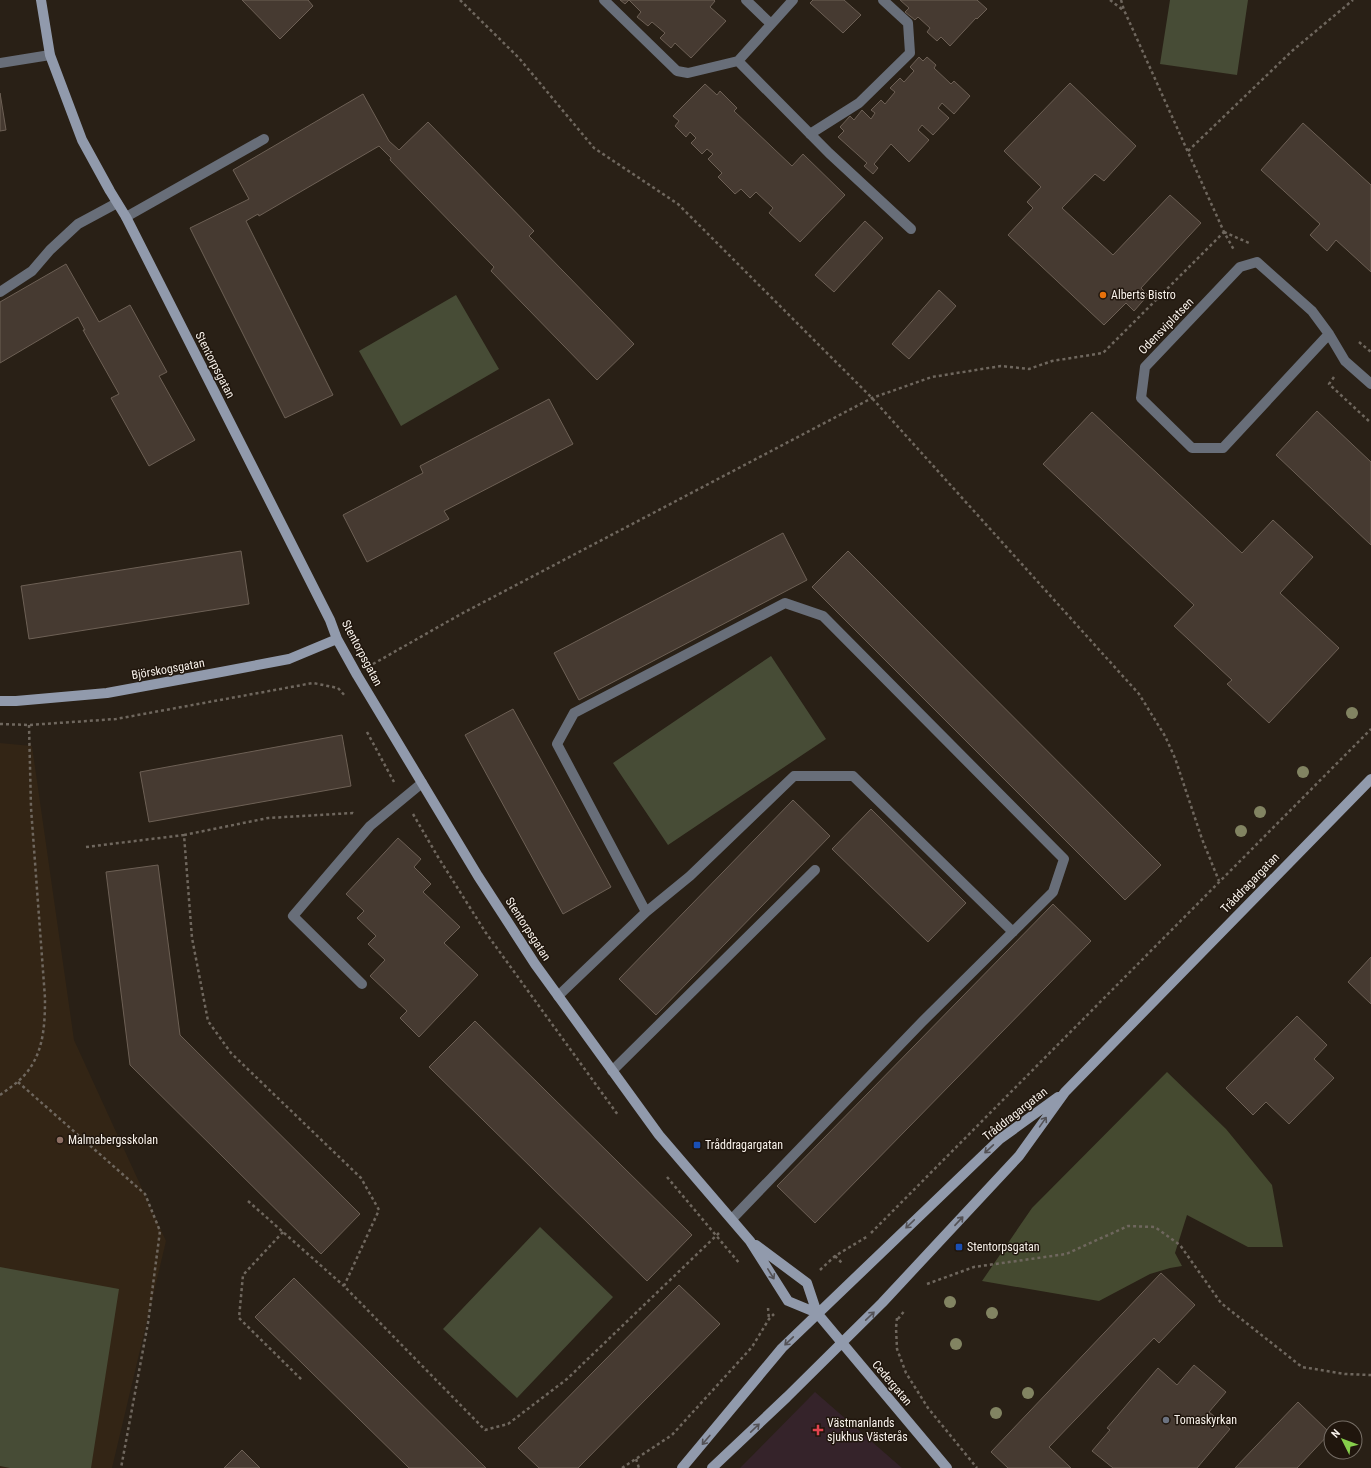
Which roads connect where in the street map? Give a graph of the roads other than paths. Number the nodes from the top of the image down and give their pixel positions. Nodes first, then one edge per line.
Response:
1 (41, 0) edge
2 (604, 0) edge
3 (746, 0) edge
4 (793, 0) edge
5 (882, 0) edge
6 (771, 24) junction
7 (50, 55) junction
8 (738, 61) junction
9 (0, 63) edge
10 (810, 134) junction
11 (264, 139) dead end
12 (117, 203) junction
13 (126, 217) junction
14 (911, 229) dead end
15 (0, 292) edge
16 (1329, 334) junction
17 (1371, 384) edge
18 (337, 639) junction
19 (0, 701) edge
20 (1371, 779) edge
21 (422, 783) junction
22 (815, 870) dead end
23 (646, 912) junction
24 (1013, 932) junction
25 (362, 984) dead end
26 (558, 996) junction
27 (612, 1071) junction
28 (1065, 1092) junction
29 (732, 1219) junction
30 (750, 1240) junction
31 (817, 1313) junction
32 (842, 1343) junction
33 (682, 1468) edge
34 (712, 1468) edge
35 (947, 1468) edge

1 - 7 street, Stentorpsgatan
2 - 8 street
3 - 6 street
4 - 6 street
5 - 10 street
6 - 8 street
7 - 9 street
7 - 12 street, Stentorpsgatan
8 - 10 street
10 - 14 street
11 - 13 street
12 - 13 street, Stentorpsgatan
12 - 15 street
13 - 18 street, Stentorpsgatan
16 - 16 street, Odensviplatsen
16 - 17 street, Odensviplatsen
18 - 19 street, Björskogsgatan
18 - 21 street, Stentorpsgatan
20 - 28 street, Tråddragargatan
21 - 25 street
21 - 26 street, Stentorpsgatan
22 - 27 street
23 - 24 street
23 - 24 street
23 - 26 street
24 - 29 street
26 - 27 street, Stentorpsgatan
27 - 29 street, Stentorpsgatan
28 -> 31 street, Tråddragargatan
32 -> 28 street, Tråddragargatan
29 - 30 street, Stentorpsgatan
30 - 31 street, Stentorpsgatan
30 -> 31 street, Stentorpsgatan
31 - 32 street, Cedergatan
31 -> 33 street, Tråddragargatan
34 -> 32 street, Tråddragargatan
32 - 35 street, Cedergatan

